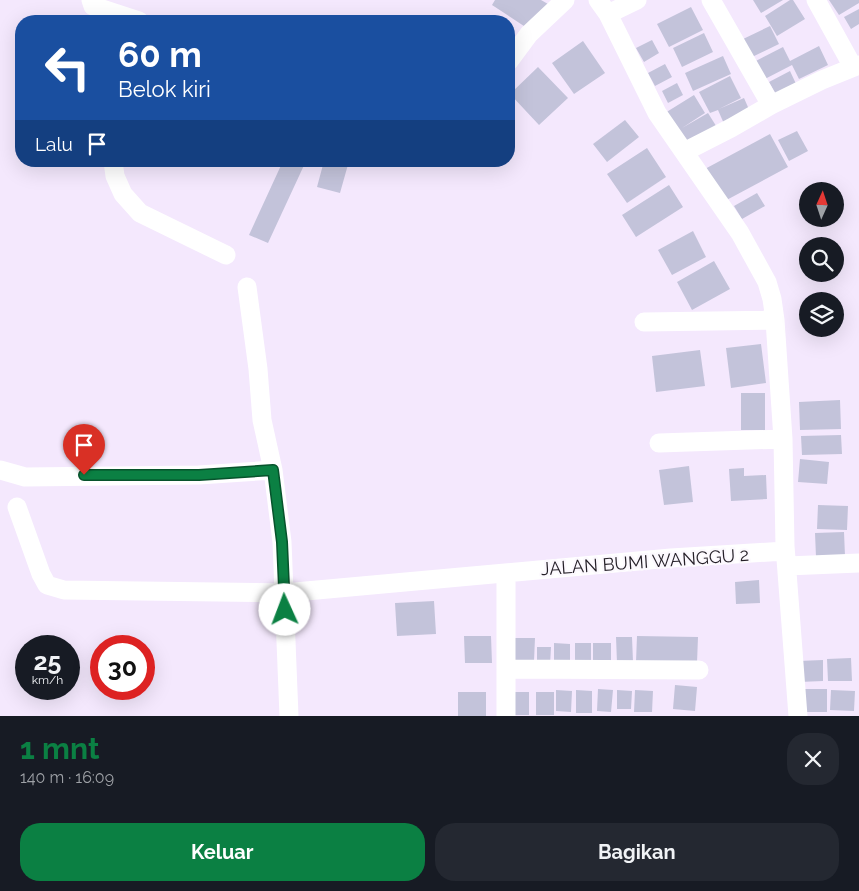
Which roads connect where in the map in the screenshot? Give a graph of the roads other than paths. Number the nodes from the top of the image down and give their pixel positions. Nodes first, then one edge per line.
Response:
1 (565, 0) edge
2 (637, 0) edge
3 (711, 0) edge
4 (816, 0) edge
5 (603, 7) edge
6 (94, 9) edge
7 (116, 15) edge
8 (515, 53) edge
9 (856, 66) edge
10 (771, 105) junction
11 (684, 152) junction
12 (114, 167) edge
13 (226, 255) dead end
14 (247, 287) dead end
15 (775, 320) junction
16 (644, 322) dead end
17 (783, 439) junction
18 (659, 443) dead end
19 (0, 470) edge
20 (273, 470) junction
21 (17, 507) dead end
22 (786, 558) junction
23 (859, 563) edge
24 (506, 573) junction
25 (284, 593) junction
26 (506, 669) junction
27 (699, 670) dead end
28 (289, 716) edge
29 (506, 716) edge
30 (798, 716) edge

1 - 8 street
2 - 5 street
3 - 10 street
4 - 9 street
5 - 11 street
6 - 7 street
9 - 10 street
10 - 11 street
11 - 15 street
12 - 13 street
14 - 20 street
15 - 16 street
15 - 17 street
17 - 18 street
17 - 22 street
19 - 20 street
20 - 25 street
21 - 25 street, JALAN BUMI WANGGU 2
22 - 23 street, JALAN BUMI WANGGU 2
22 - 24 street, JALAN BUMI WANGGU 2
22 - 30 street
24 - 25 street, JALAN BUMI WANGGU 2
24 - 26 street
25 - 28 street
26 - 27 street
26 - 29 street

